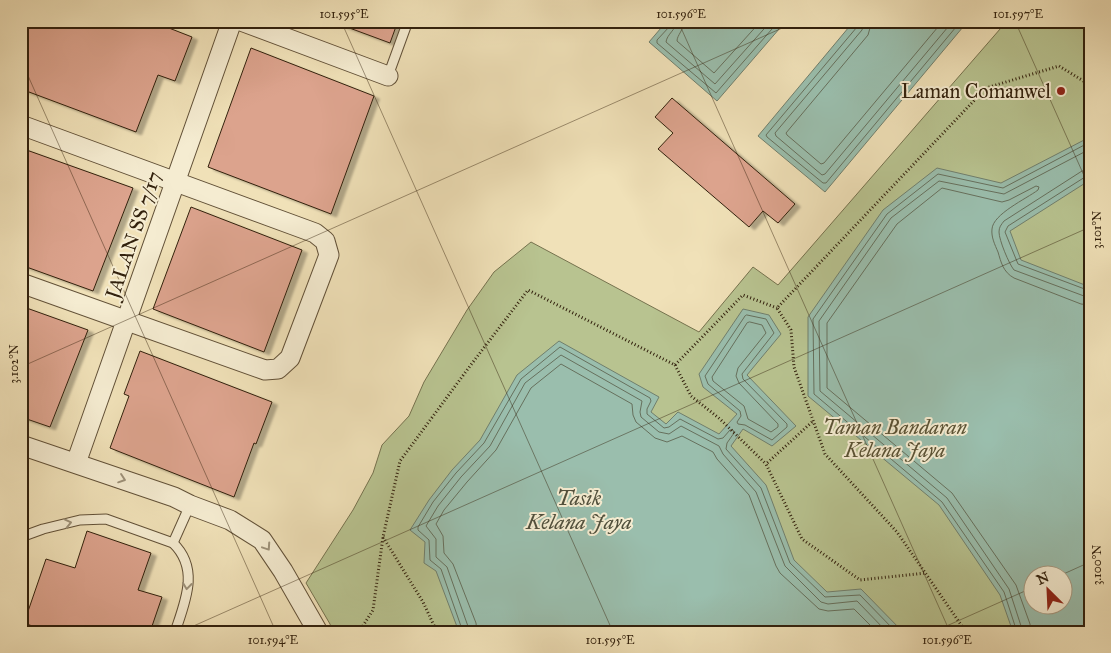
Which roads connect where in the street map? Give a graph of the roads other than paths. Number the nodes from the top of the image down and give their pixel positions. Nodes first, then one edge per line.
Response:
1 (232, 21) edge
2 (241, 21) edge
3 (408, 21) edge
4 (388, 76) joint
5 (21, 125) edge
6 (176, 181) junction
7 (21, 283) edge
8 (126, 321) junction
9 (21, 445) edge
10 (76, 463) junction
11 (190, 505) junction
12 (21, 537) edge
13 (172, 543) junction
14 (175, 632) edge
15 (318, 632) edge

1 - 6 street, JALAN SS 7/17
2 - 4 street
3 - 4 lane
5 - 6 street
6 - 8 street, JALAN SS 7/17
6 - 8 street
7 - 8 street
8 - 10 street, JALAN SS 7/17
9 - 10 street
10 -> 11 street
11 - 13 lane
11 -> 15 street
12 -> 13 lane
13 -> 14 lane

